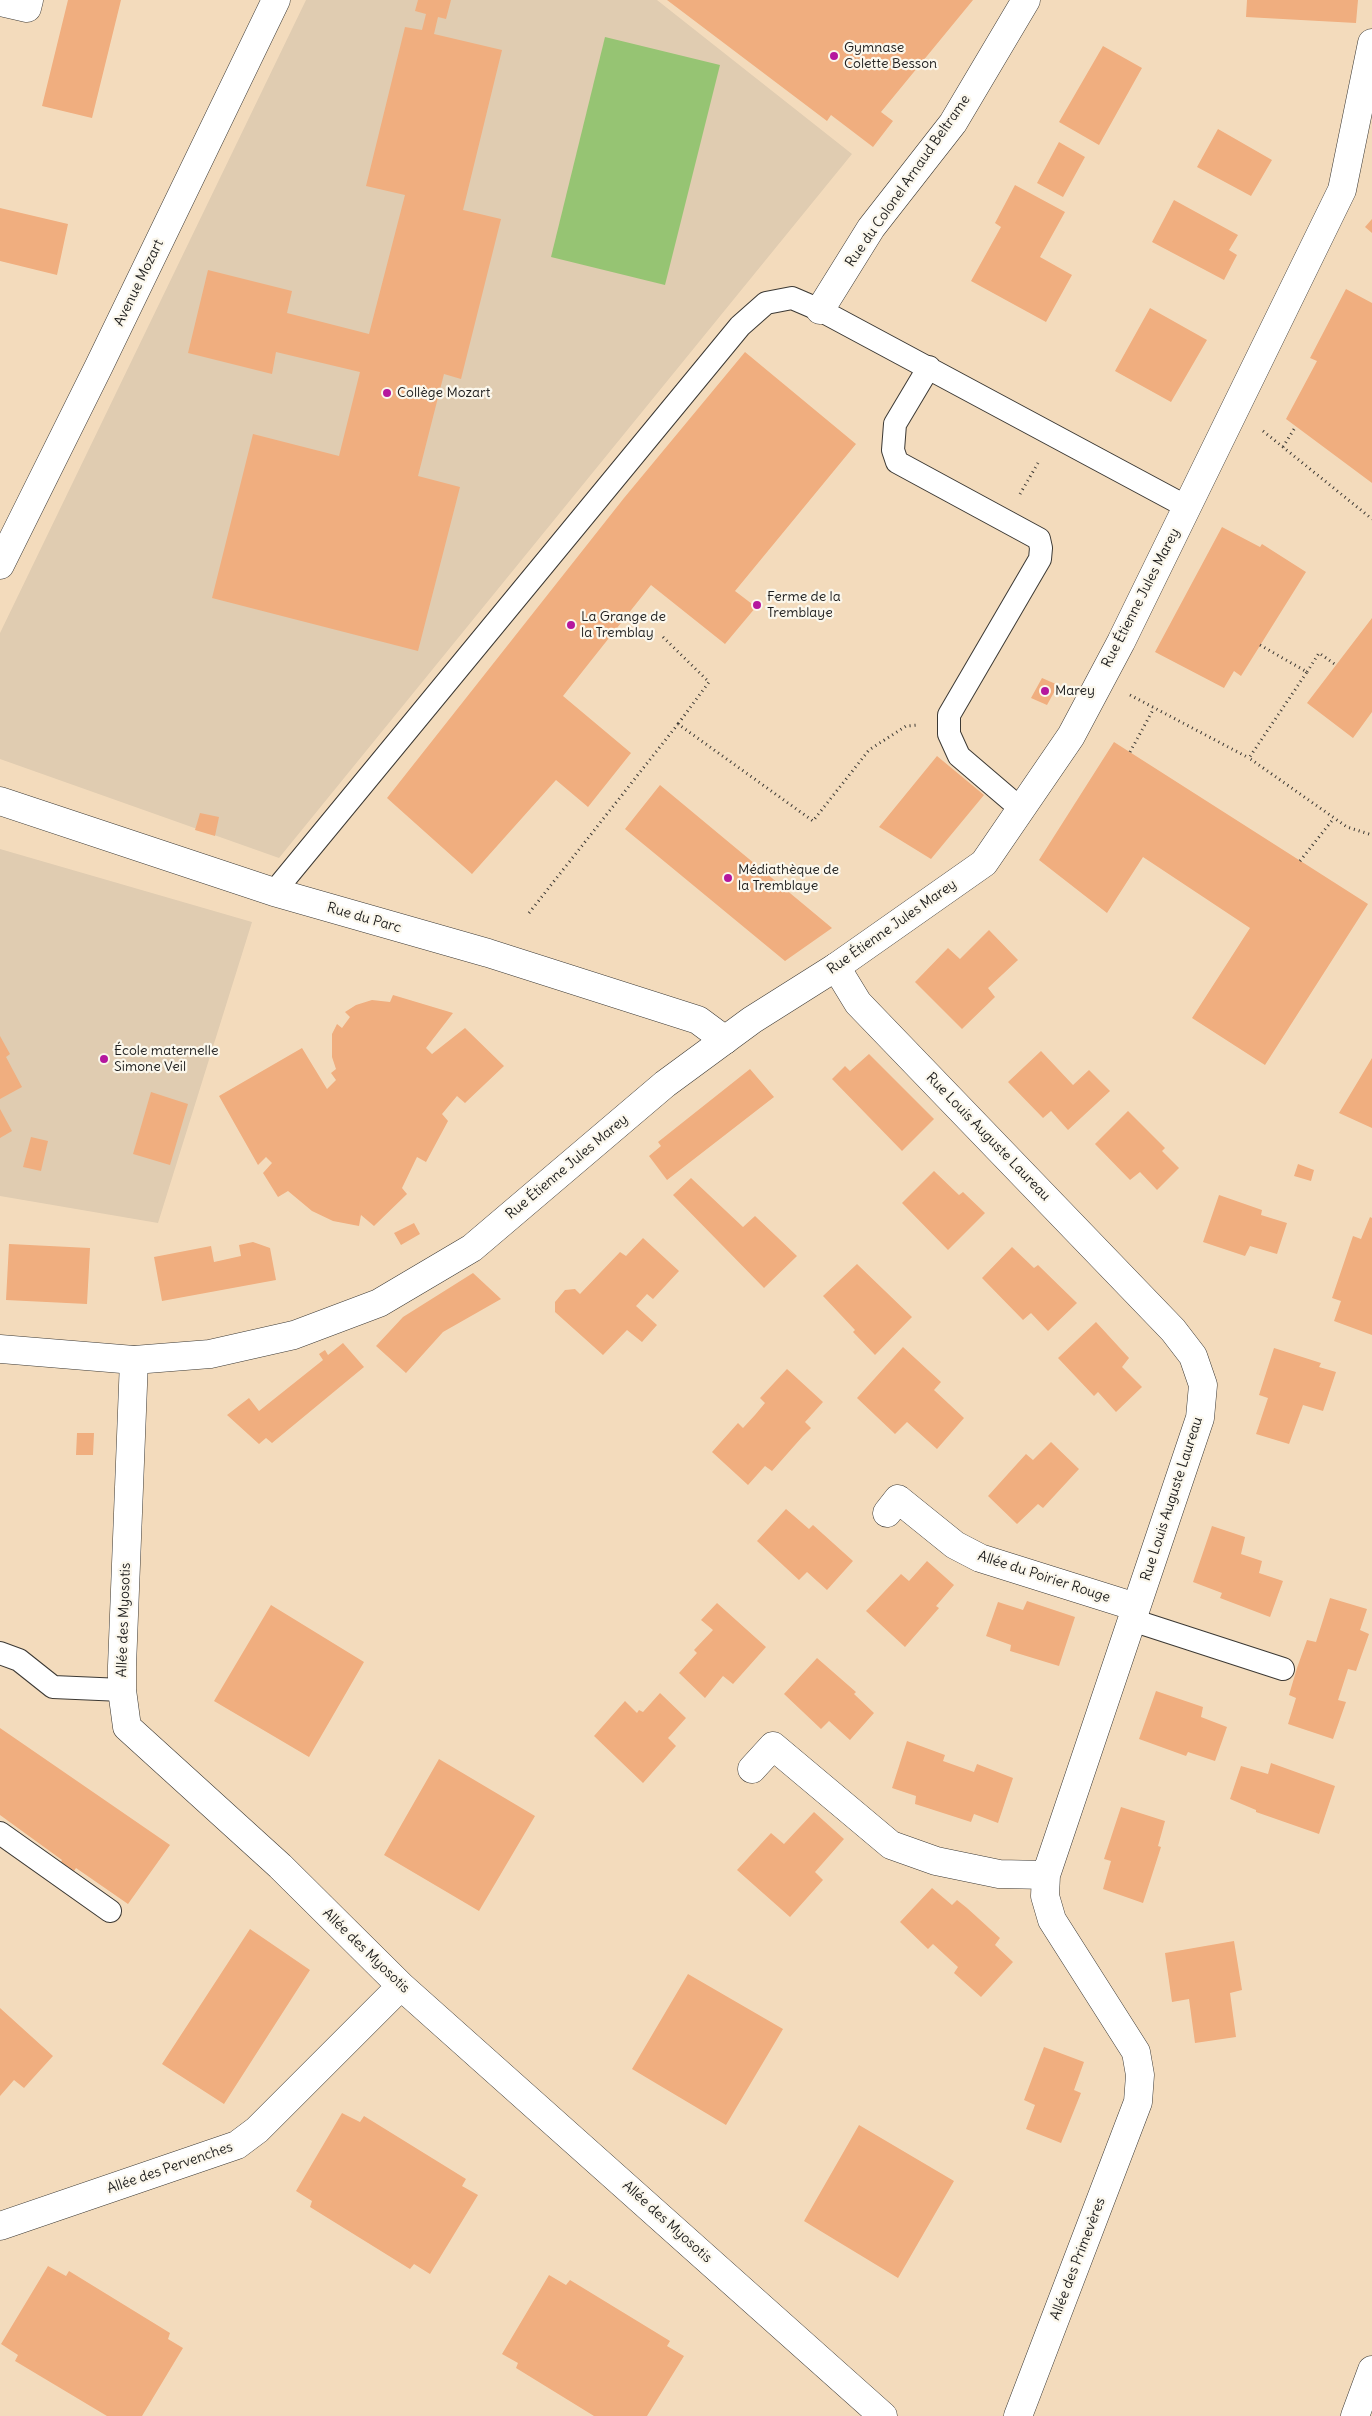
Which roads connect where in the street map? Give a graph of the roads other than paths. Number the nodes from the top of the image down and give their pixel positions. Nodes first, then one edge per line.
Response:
1 (29, 0) edge
2 (276, 0) edge
3 (1026, 0) edge
4 (0, 2) edge
5 (1372, 43) edge
6 (820, 310) junction
7 (929, 367) junction
8 (1187, 507) junction
9 (0, 564) edge
10 (0, 801) edge
11 (1021, 809) junction
12 (274, 892) junction
13 (836, 967) junction
14 (725, 1040) junction
15 (0, 1349) edge
16 (134, 1360) junction
17 (887, 1513) dead end
18 (1134, 1613) junction
19 (0, 1653) edge
20 (1284, 1669) dead end
21 (122, 1690) junction
22 (752, 1769) dead end
23 (0, 1832) edge
24 (1046, 1876) junction
25 (110, 1911) dead end
26 (402, 1986) junction
27 (1138, 2102) joint
28 (0, 2226) edge
29 (1372, 2370) edge
30 (883, 2416) edge
31 (1018, 2416) edge
32 (1355, 2416) edge

1 - 4 main road
2 - 9 main road, Avenue Mozart
3 - 6 main road, Rue du Colonel Arnaud Beltrame
5 - 8 main road, Rue Étienne Jules Marey
6 - 7 lane
6 - 12 lane
7 - 8 lane
7 - 11 lane
8 - 11 main road, Rue Étienne Jules Marey
10 - 12 main road, Rue du Parc
11 - 13 main road, Rue Étienne Jules Marey
12 - 14 main road, Rue du Parc
13 - 14 main road, Rue Étienne Jules Marey
13 - 18 main road, Rue Louis Auguste Laureau
14 - 16 main road, Rue Étienne Jules Marey
15 - 16 main road, Rue Étienne Jules Marey
16 - 21 main road, Allée des Myosotis
17 - 18 main road, Allée du Poirier Rouge
18 - 20 lane
18 - 24 main road, Rue Louis Auguste Laureau
19 - 21 lane
21 - 26 main road, Allée des Myosotis
22 - 24 main road
23 - 25 lane
24 - 27 main road, Rue Louis Auguste Laureau
26 - 28 main road, Allée des Pervenches
26 - 30 main road, Allée des Myosotis
27 - 31 main road, Allée des Primevères
29 - 32 main road

